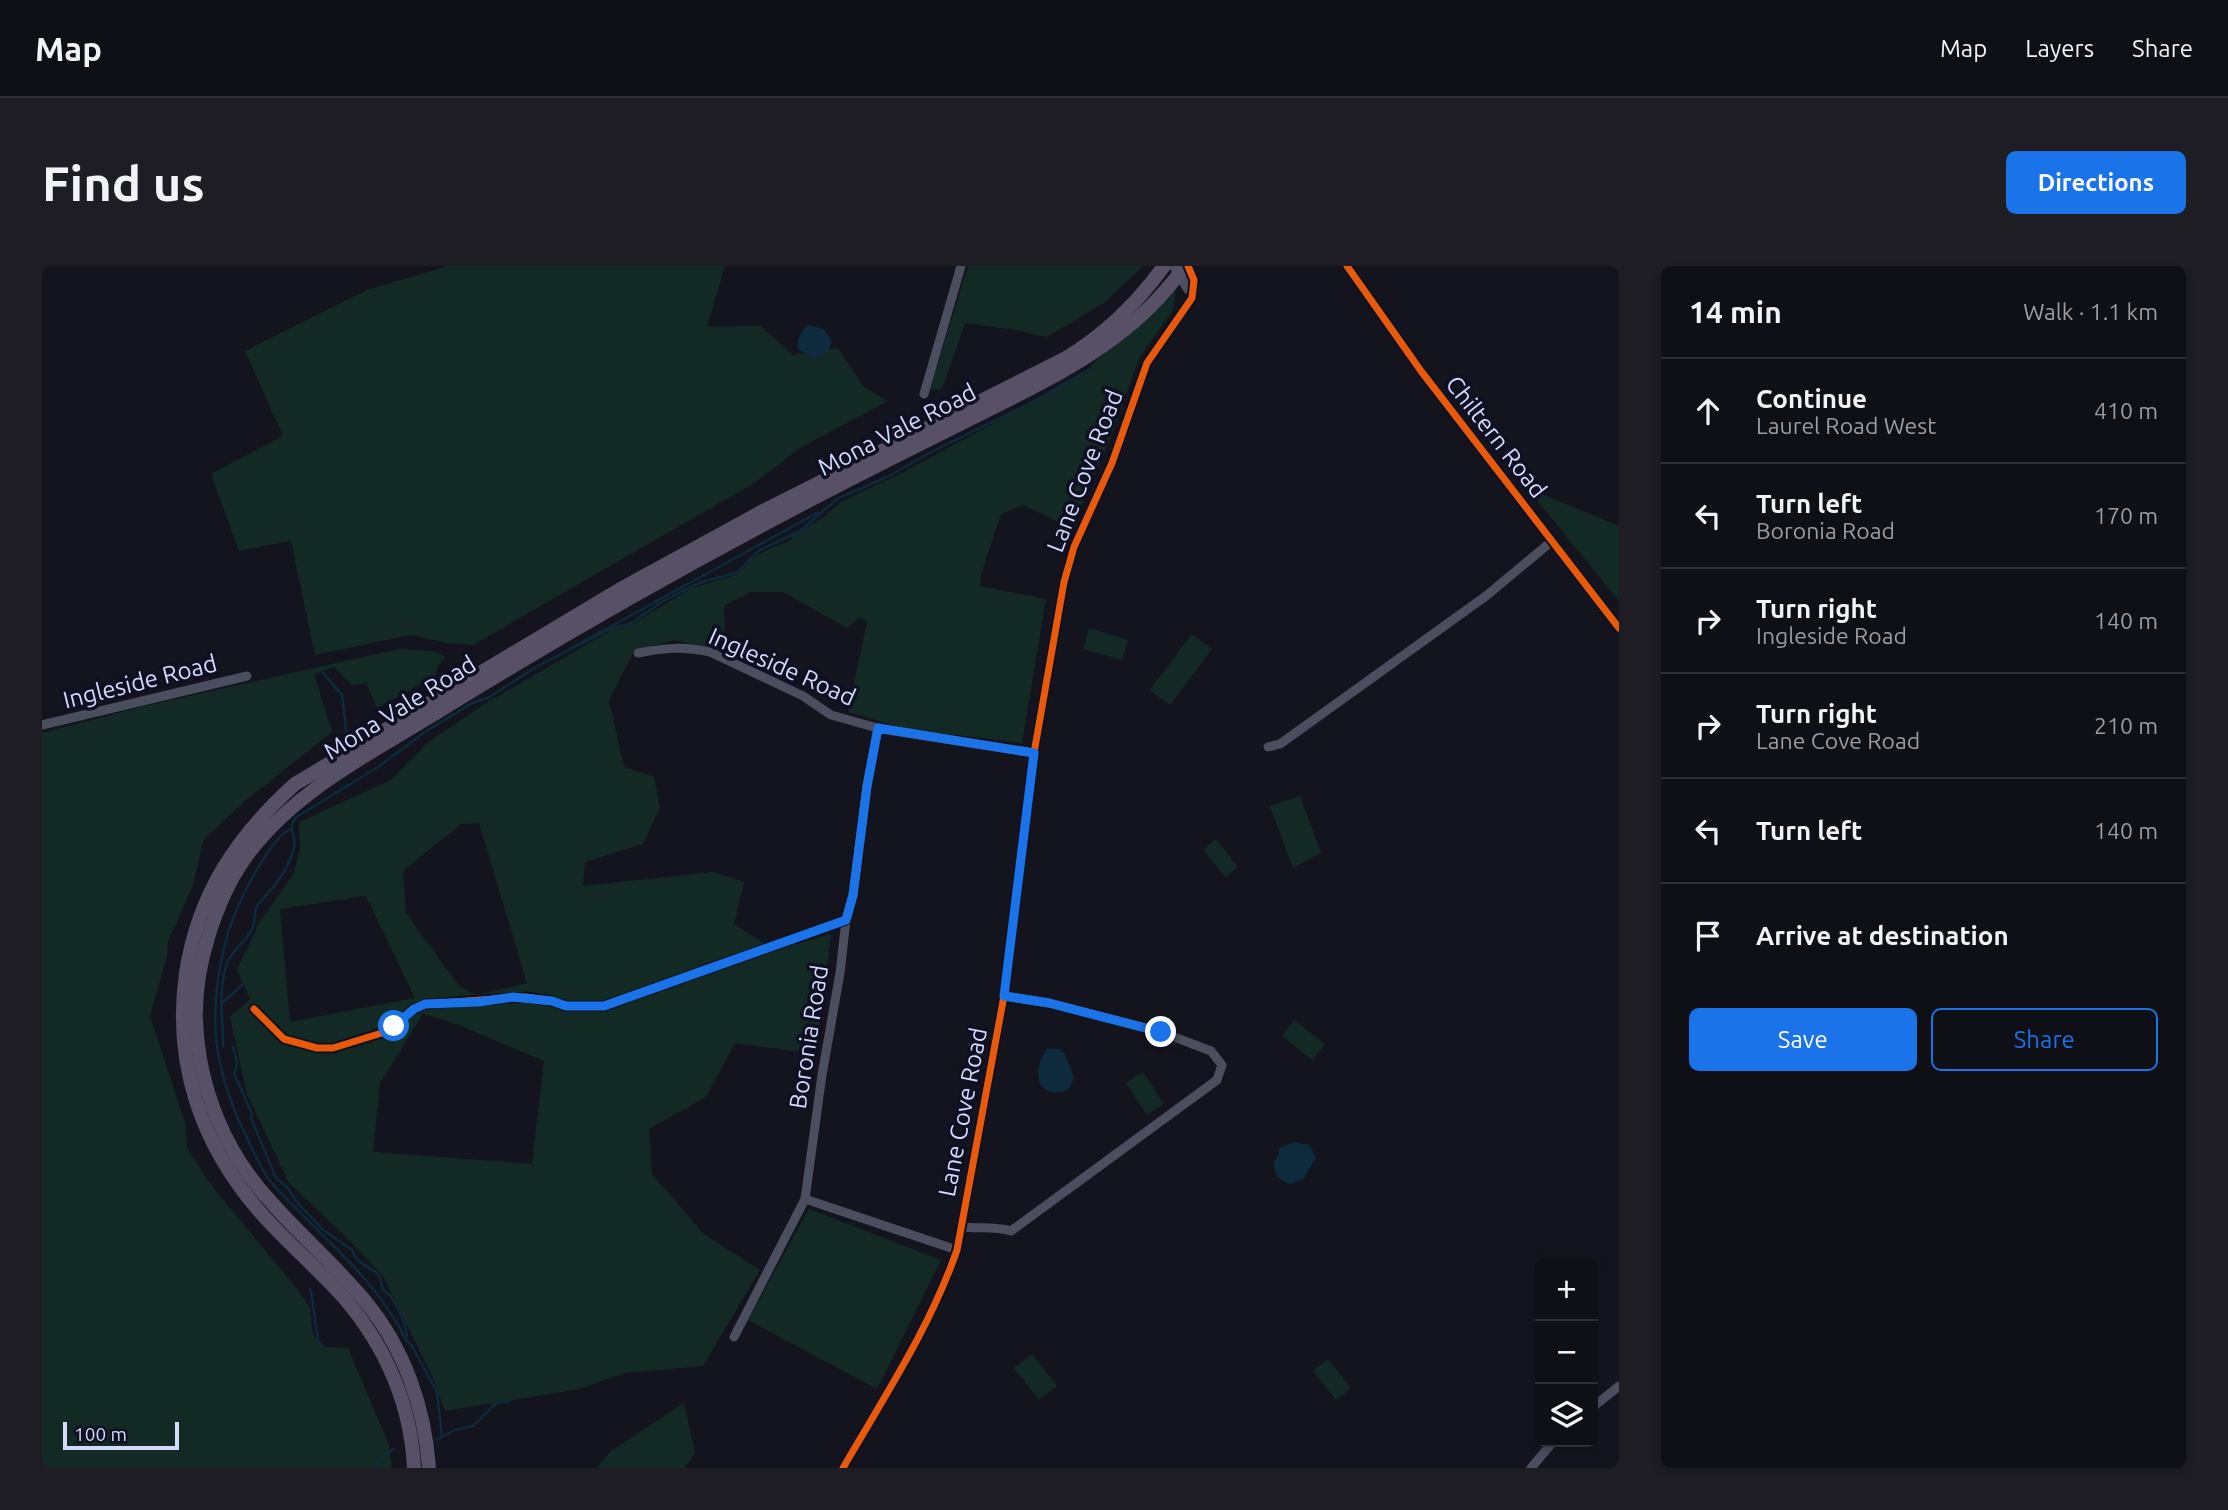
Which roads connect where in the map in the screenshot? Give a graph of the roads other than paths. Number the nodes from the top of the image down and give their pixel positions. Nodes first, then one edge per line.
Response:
1 (961, 266) edge
2 (1164, 266) edge
3 (1347, 266) edge
4 (1182, 268) edge
5 (924, 394) dead end
6 (1552, 541) junction
7 (1619, 628) edge
8 (638, 653) dead end
9 (247, 676) dead end
10 (42, 725) edge
11 (878, 728) junction
12 (1268, 747) dead end
13 (1034, 753) junction
14 (846, 920) junction
15 (1004, 996) junction
16 (254, 1009) dead end
17 (805, 1199) junction
18 (961, 1227) junction
19 (957, 1250) junction
20 (734, 1337) dead end
21 (1619, 1386) edge
22 (1598, 1403) edge
23 (1549, 1447) edge
24 (414, 1468) edge
25 (429, 1468) edge
26 (843, 1468) edge
27 (1531, 1468) edge

1 - 5 street
2 - 24 highway, Mona Vale Road
3 - 6 street, Chiltern Road
4 - 13 street, Lane Cove Road
4 - 25 highway, Mona Vale Road
6 - 7 street, Chiltern Road
6 - 12 street
8 - 11 street, Ingleside Road
9 - 10 street, Ingleside Road
11 - 13 street, Ingleside Road
11 - 14 street, Boronia Road
13 - 15 street, Lane Cove Road
14 - 16 street
14 - 17 street, Boronia Road
15 - 18 street, Lane Cove Road
15 - 18 street
17 - 19 street
17 - 20 street, Boronia Road
18 - 19 street, Lane Cove Road
19 - 26 street, Lane Cove Road
21 - 22 street
23 - 27 street

